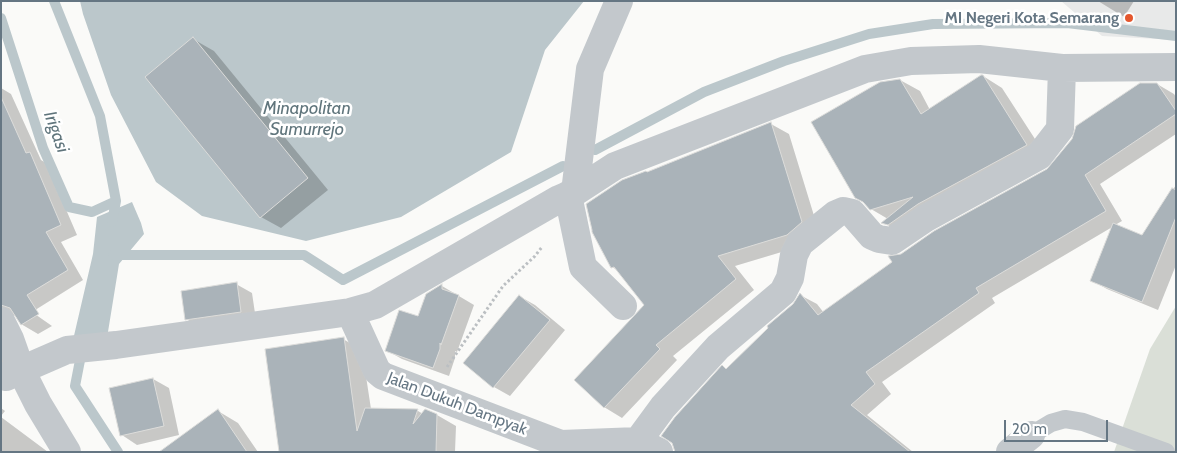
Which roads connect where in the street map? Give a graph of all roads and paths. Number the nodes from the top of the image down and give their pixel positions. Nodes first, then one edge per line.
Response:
1 (619, 1) edge
2 (1176, 67) edge
3 (1062, 68) junction
4 (567, 195) junction
5 (623, 306) dead end
6 (350, 312) junction
7 (1, 321) edge
8 (11, 373) edge
9 (431, 394) junction
10 (1030, 435) joint
11 (649, 446) edge
12 (60, 449) edge
13 (1010, 452) edge
14 (1166, 452) edge

1 - 4 street
2 - 3 street
3 - 4 street
3 - 11 street
4 - 5 street
4 - 6 street
4 - 9 path
6 - 8 street
6 - 9 street, Jalan Dukuh Dampyak
7 - 8 street
8 - 12 street
9 - 11 street, Jalan Dukuh Dampyak
10 - 13 street
10 - 14 lane

